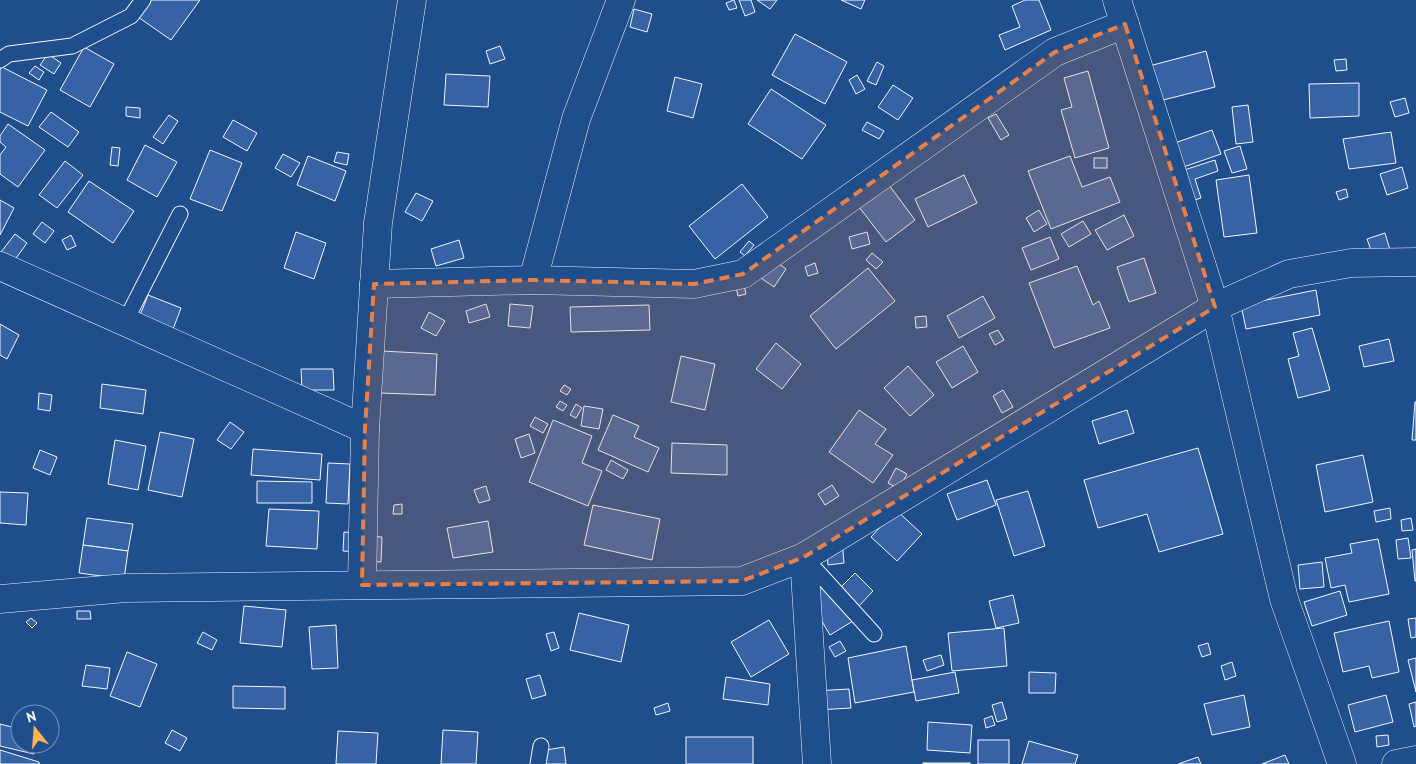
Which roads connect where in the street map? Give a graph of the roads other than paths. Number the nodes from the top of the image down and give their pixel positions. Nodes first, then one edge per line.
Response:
1 (143, 0) edge
2 (412, 0) edge
3 (622, 0) edge
4 (1121, 12) edge
5 (0, 60) edge
6 (180, 214) dead end
7 (1416, 262) edge
8 (0, 266) edge
9 (533, 280) junction
10 (374, 284) junction
11 (1216, 307) junction
12 (124, 322) junction
13 (365, 429) junction
14 (804, 557) junction
15 (362, 585) junction
16 (0, 599) edge
17 (874, 634) dead end
18 (541, 746) dead end
19 (1416, 760) edge
20 (538, 764) edge
21 (817, 764) edge
22 (1342, 764) edge
23 (1396, 764) edge

1 - 5 lane
2 - 10 street
3 - 9 street
4 - 9 street
4 - 11 street
6 - 12 lane
7 - 11 street
8 - 12 street
9 - 10 street
10 - 13 street
11 - 14 street
11 - 22 street
12 - 13 street
13 - 15 street
14 - 15 street
14 - 17 lane
14 - 21 street
15 - 16 street
18 - 20 lane
19 - 23 street

